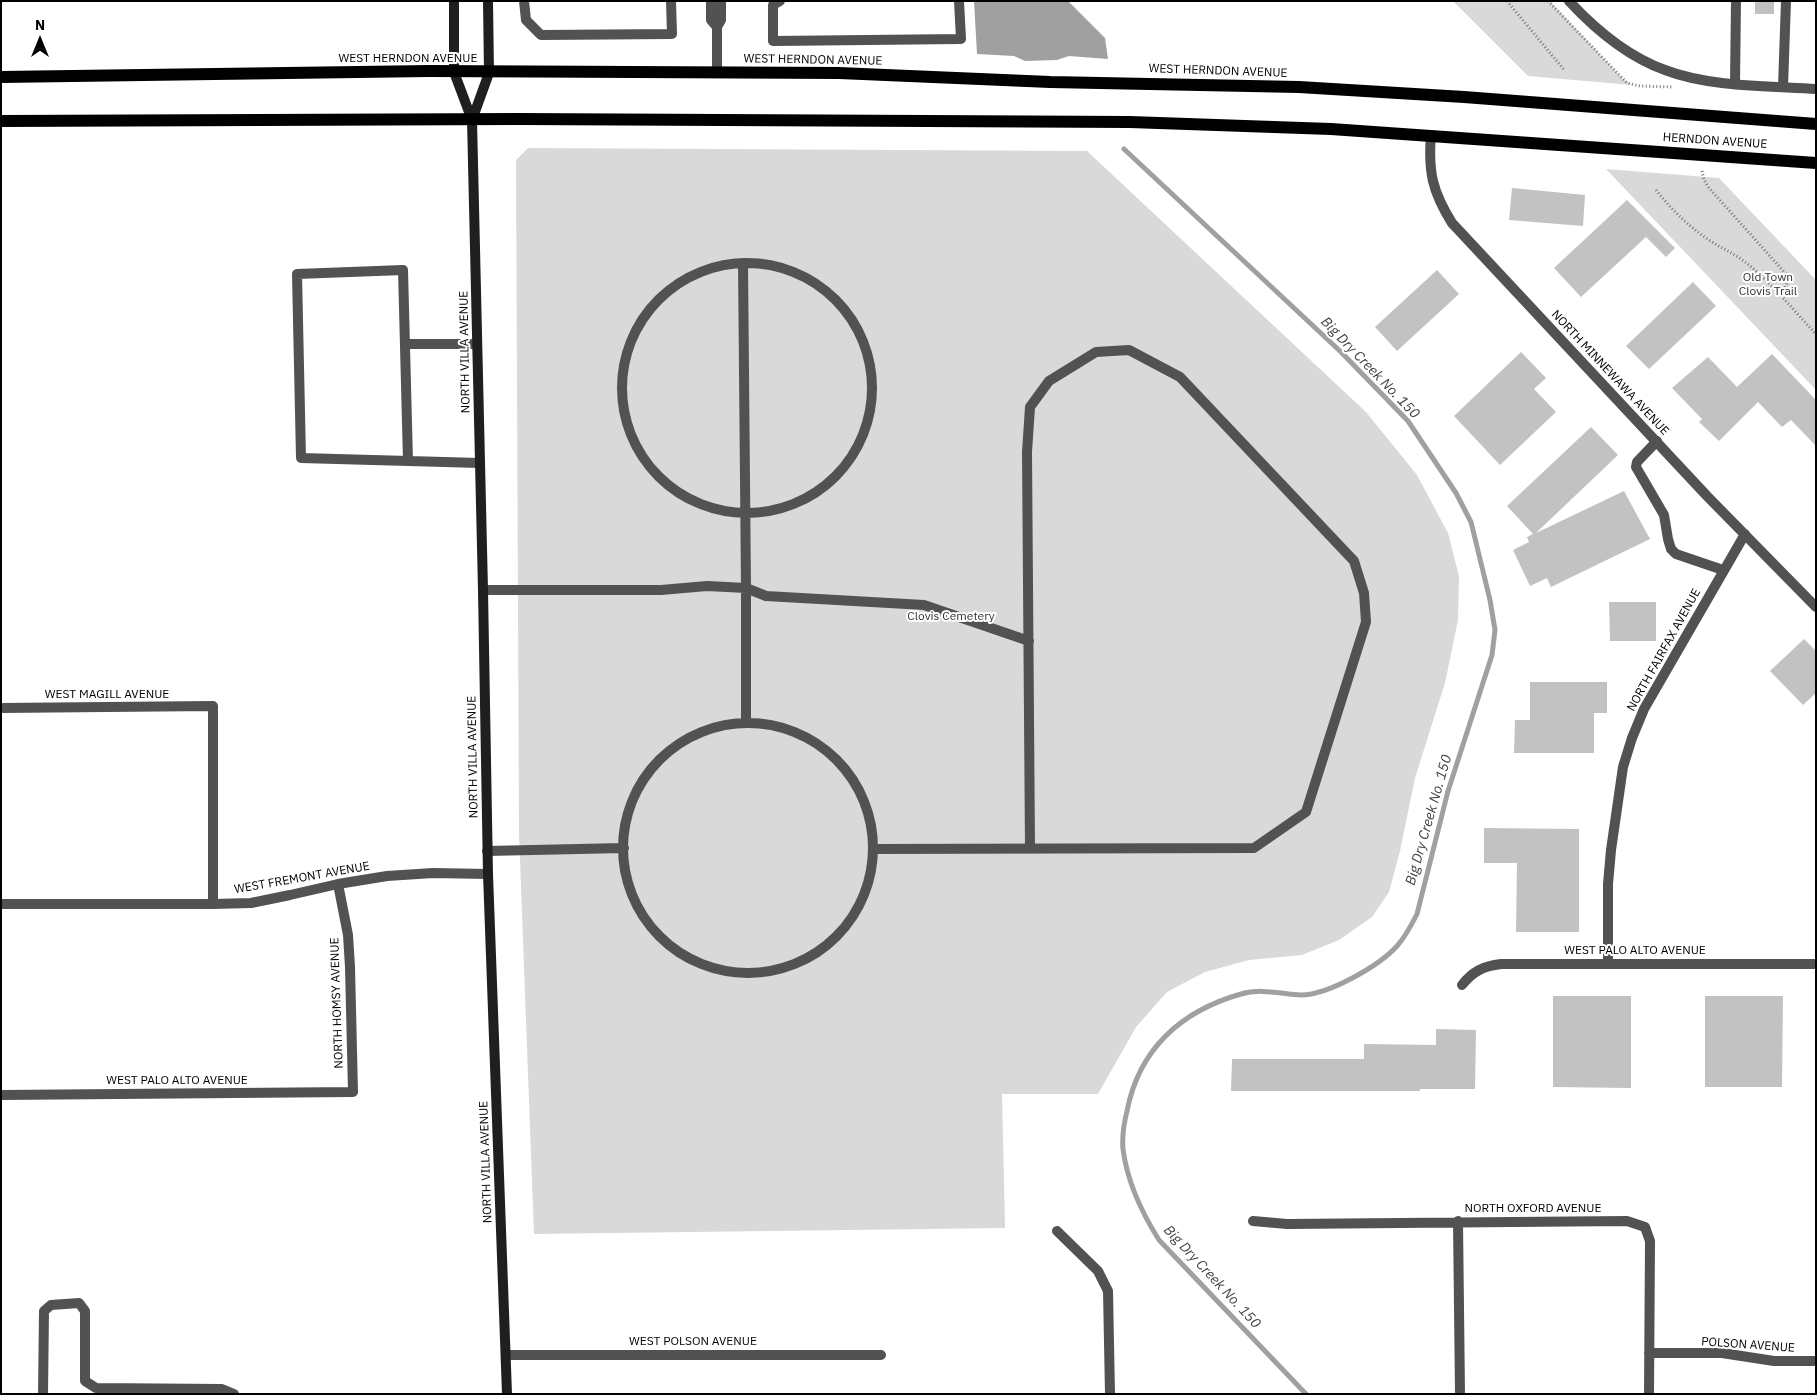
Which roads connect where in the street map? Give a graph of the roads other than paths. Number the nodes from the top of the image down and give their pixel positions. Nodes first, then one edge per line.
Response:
1 (454, 1) edge
2 (488, 1) edge
3 (524, 1) edge
4 (672, 1) edge
5 (711, 1) edge
6 (721, 1) edge
7 (780, 1) edge
8 (959, 1) edge
9 (1570, 1) edge
10 (1736, 1) edge
11 (1786, 1) edge
12 (717, 28) junction
13 (454, 72) junction
14 (490, 72) junction
15 (717, 72) junction
16 (1, 77) edge
17 (1735, 83) junction
18 (1783, 86) junction
19 (1816, 89) edge
20 (1624, 108) joint
21 (472, 120) junction
22 (1, 121) edge
23 (1816, 124) edge
24 (1431, 135) junction
25 (1816, 162) edge
26 (743, 263) junction
27 (406, 344) junction
28 (477, 344) junction
29 (1657, 440) junction
30 (408, 461) junction
31 (480, 463) junction
32 (745, 513) junction
33 (1745, 534) junction
34 (1723, 570) junction
35 (746, 588) junction
36 (483, 590) junction
37 (1816, 607) edge
38 (1028, 641) junction
39 (1, 708) edge
40 (746, 723) junction
41 (624, 848) junction
42 (1030, 849) junction
43 (873, 850) junction
44 (487, 851) junction
45 (488, 874) junction
46 (338, 884) junction
47 (1, 904) edge
48 (213, 904) junction
49 (1608, 964) junction
50 (1816, 964) edge
51 (1462, 985) dead end
52 (353, 1092) joint
53 (1, 1095) edge
54 (1253, 1221) dead end
55 (1458, 1221) junction
56 (1058, 1231) dead end
57 (1649, 1353) junction
58 (506, 1355) junction
59 (881, 1355) dead end
60 (1816, 1360) edge
61 (43, 1394) edge
62 (234, 1394) edge
63 (507, 1394) edge
64 (1110, 1394) edge
65 (1460, 1394) edge
66 (1649, 1394) edge

1 - 13 main road, NORTH VILLA AVENUE
2 - 14 main road, NORTH VILLA AVENUE
3 - 4 street
5 - 12 street
6 - 12 street
7 - 8 street
9 - 17 street
10 - 17 street
11 - 18 street
12 - 15 street
13 - 14 main road, WEST HERNDON AVENUE
13 - 16 main road, WEST HERNDON AVENUE
13 - 21 main road, NORTH VILLA AVENUE
14 - 15 main road, WEST HERNDON AVENUE
14 - 21 main road, NORTH VILLA AVENUE
15 - 20 main road, WEST HERNDON AVENUE
17 - 18 street
18 - 19 street
20 - 23 main road, HERNDON AVENUE
21 - 22 main road
21 - 24 main road
21 - 28 main road, NORTH VILLA AVENUE
24 - 25 main road, HERNDON AVENUE
24 - 29 street, NORTH MINNEWAWA AVENUE
26 - 32 street
26 - 32 street
26 - 32 street
27 - 28 street
27 - 30 street
27 - 30 street
28 - 31 main road, NORTH VILLA AVENUE
29 - 33 street, NORTH MINNEWAWA AVENUE
29 - 34 street
30 - 31 street
31 - 36 main road, NORTH VILLA AVENUE
32 - 35 street
33 - 34 street, NORTH FAIRFAX AVENUE
33 - 37 street, NORTH MINNEWAWA AVENUE
34 - 49 street, NORTH FAIRFAX AVENUE
35 - 36 street
35 - 38 street
35 - 40 street
36 - 44 main road, NORTH VILLA AVENUE
38 - 42 street
38 - 42 street
39 - 48 street, WEST MAGILL AVENUE
40 - 41 street
40 - 43 street
41 - 43 street
41 - 44 street
42 - 43 street
44 - 45 main road, NORTH VILLA AVENUE
45 - 46 street, WEST FREMONT AVENUE
45 - 58 main road, NORTH VILLA AVENUE
46 - 48 street, WEST FREMONT AVENUE
46 - 52 street, NORTH HOMSY AVENUE
47 - 48 street, WEST FREMONT AVENUE
49 - 50 street, WEST PALO ALTO AVENUE
49 - 51 street, WEST PALO ALTO AVENUE
52 - 53 street, WEST PALO ALTO AVENUE
54 - 55 street, NORTH OXFORD AVENUE
55 - 57 street, NORTH OXFORD AVENUE
55 - 65 street
56 - 64 street
57 - 60 street, POLSON AVENUE
57 - 66 street, NORTH OXFORD AVENUE
58 - 59 street, WEST POLSON AVENUE
58 - 63 main road, NORTH VILLA AVENUE
61 - 62 street

